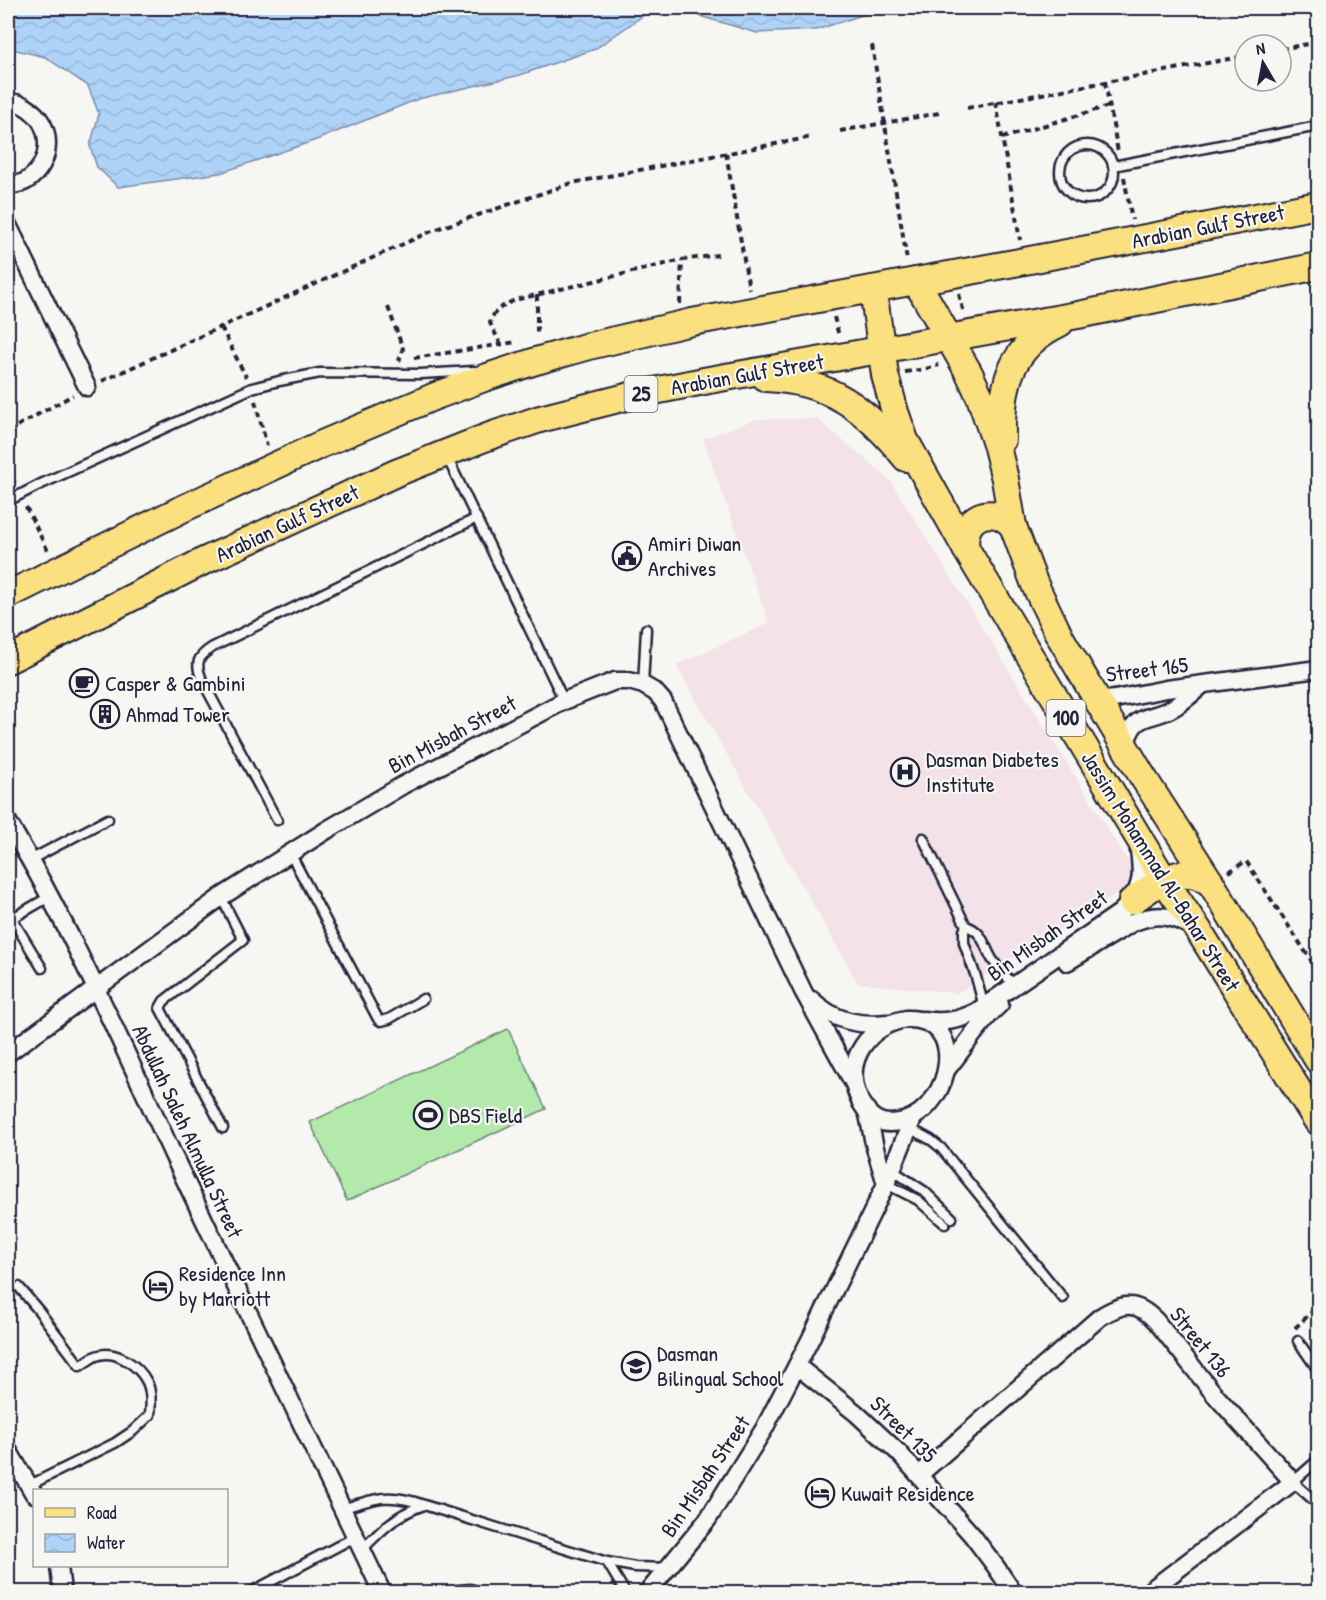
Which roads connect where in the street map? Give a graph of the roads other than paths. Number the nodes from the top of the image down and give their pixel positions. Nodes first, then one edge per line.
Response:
1 (8, 101) edge
2 (1318, 126) edge
3 (1113, 166) junction
4 (8, 186) edge
5 (1318, 205) edge
6 (8, 225) edge
7 (1318, 266) edge
8 (913, 281) junction
9 (873, 289) junction
10 (1078, 315) junction
11 (959, 344) junction
12 (537, 349) junction
13 (880, 350) junction
14 (709, 380) junction
15 (87, 387) road end
16 (446, 453) junction
17 (1005, 479) junction
18 (929, 486) junction
19 (8, 501) edge
20 (477, 518) junction
21 (1013, 526) junction
22 (966, 549) junction
23 (8, 595) edge
24 (646, 629) dead end
25 (8, 660) edge
26 (1318, 669) edge
27 (1204, 684) junction
28 (643, 685) junction
29 (1095, 696) junction
30 (564, 701) junction
31 (1125, 748) junction
32 (108, 819) dead end
33 (277, 820) dead end
34 (8, 822) edge
35 (1136, 834) junction
36 (923, 837) dead end
37 (290, 853) junction
38 (30, 860) junction
39 (1164, 880) junction
40 (1211, 883) junction
41 (49, 897) junction
42 (221, 897) junction
43 (1132, 901) junction
44 (9, 915) edge
45 (966, 926) junction
46 (1198, 931) junction
47 (42, 968) dead end
48 (1014, 985) junction
49 (96, 989) junction
50 (803, 991) junction
51 (423, 999) dead end
52 (984, 1007) junction
53 (923, 1020) junction
54 (891, 1022) junction
55 (8, 1053) edge
56 (1318, 1060) edge
57 (947, 1068) junction
58 (854, 1084) junction
59 (867, 1110) junction
60 (1318, 1122) edge
61 (911, 1123) junction
62 (223, 1128) dead end
63 (889, 1177) junction
64 (19, 1287) dead end
65 (1063, 1298) dead end
66 (1298, 1341) dead end
67 (797, 1366) junction
68 (1318, 1371) edge
69 (8, 1450) edge
70 (1318, 1460) edge
71 (14, 1474) edge
72 (919, 1474) junction
73 (1293, 1482) junction
74 (34, 1489) edge
75 (32, 1490) edge
76 (1318, 1504) edge
77 (424, 1505) junction
78 (342, 1509) junction
79 (359, 1543) junction
80 (607, 1562) junction
81 (59, 1567) edge
82 (669, 1568) junction
83 (62, 1593) edge
84 (251, 1593) edge
85 (382, 1593) edge
86 (456, 1593) edge
87 (480, 1593) edge
88 (625, 1593) edge
89 (648, 1593) edge
90 (1013, 1593) edge
91 (1148, 1593) edge

1 - 4 street
2 - 3 lane
3 - 3 lane
5 - 8 main road, Arabian Gulf Street
6 - 15 street
7 - 10 main road, Arabian Gulf Street / 25
8 - 9 main road, Arabian Gulf Street
8 - 11 main road, Jassim Mohammad Al-Bahar Street / 100
9 - 12 main road, Arabian Gulf Street
9 - 13 main road, Jassim Mohammad Al-Bahar Street / 100
10 - 11 main road, Arabian Gulf Street / 25
10 - 17 main road
11 - 13 main road, Arabian Gulf Street / 25
11 - 17 main road, Jassim Mohammad Al-Bahar Street / 100
12 - 19 lane
12 - 23 main road, Arabian Gulf Street
13 - 14 main road, Arabian Gulf Street / 25
13 - 18 main road, Jassim Mohammad Al-Bahar Street / 100
14 - 16 main road, Arabian Gulf Street / 25
14 - 18 main road
16 - 20 lane
16 - 25 main road, Arabian Gulf Street / 25
17 - 21 main road, Jassim Mohammad Al-Bahar Street / 100
18 - 22 main road, Jassim Mohammad Al-Bahar Street / 100
20 - 30 lane
20 - 33 lane
21 - 22 main road
21 - 29 main road, Jassim Mohammad Al-Bahar Street / 100
22 - 35 main road, Jassim Mohammad Al-Bahar Street / 100
24 - 28 lane
26 - 27 street, Street 165
27 - 29 street, Street 165
27 - 31 street, Street 165
28 - 30 street, Bin Misbah Street
28 - 50 street
29 - 31 main road, Jassim Mohammad Al-Bahar Street / 100
30 - 37 street, Bin Misbah Street
31 - 40 main road, Jassim Mohammad Al-Bahar Street / 100
32 - 38 lane
34 - 38 street, Abdullah Saleh Almulla Street
35 - 39 main road, Jassim Mohammad Al-Bahar Street / 100
35 - 43 street, Bin Misbah Street
36 - 45 lane
37 - 42 street, Bin Misbah Street
37 - 51 lane
38 - 41 street, Abdullah Saleh Almulla Street
39 - 40 main road
39 - 43 main road
39 - 46 main road, Jassim Mohammad Al-Bahar Street / 100
40 - 56 main road, Jassim Mohammad Al-Bahar Street / 100
41 - 44 lane
41 - 49 street, Abdullah Saleh Almulla Street
42 - 49 street, Bin Misbah Street
42 - 62 lane
43 - 48 street, Bin Misbah Street
44 - 47 lane
45 - 48 lane
45 - 52 lane
46 - 57 street, Bin Misbah Street
46 - 60 main road, Jassim Mohammad Al-Bahar Street / 100
48 - 52 street, Bin Misbah Street
49 - 55 street, Bin Misbah Street
49 - 78 street, Abdullah Saleh Almulla Street
50 - 54 street
50 - 58 street
52 - 53 street, Bin Misbah Street
53 - 54 street
53 - 57 street
54 - 58 street
57 - 61 street
58 - 59 street
59 - 61 street
59 - 63 street
61 - 63 street, Bin Misbah Street
61 - 65 lane
63 - 63 lane
63 - 67 street, Bin Misbah Street
64 - 74 lane
66 - 68 lane
67 - 72 street, Street 135
67 - 82 street, Bin Misbah Street
69 - 71 street
70 - 73 lane
71 - 75 street
72 - 73 street, Street 136
72 - 90 street, Street 135
73 - 76 lane
73 - 91 street
77 - 78 lane
77 - 79 lane
77 - 80 lane
78 - 79 street, Abdullah Saleh Almulla Street
79 - 84 lane
79 - 85 street, Abdullah Saleh Almulla Street
80 - 82 lane
80 - 88 lane
81 - 83 street
82 - 89 street, Bin Misbah Street
86 - 87 lane

